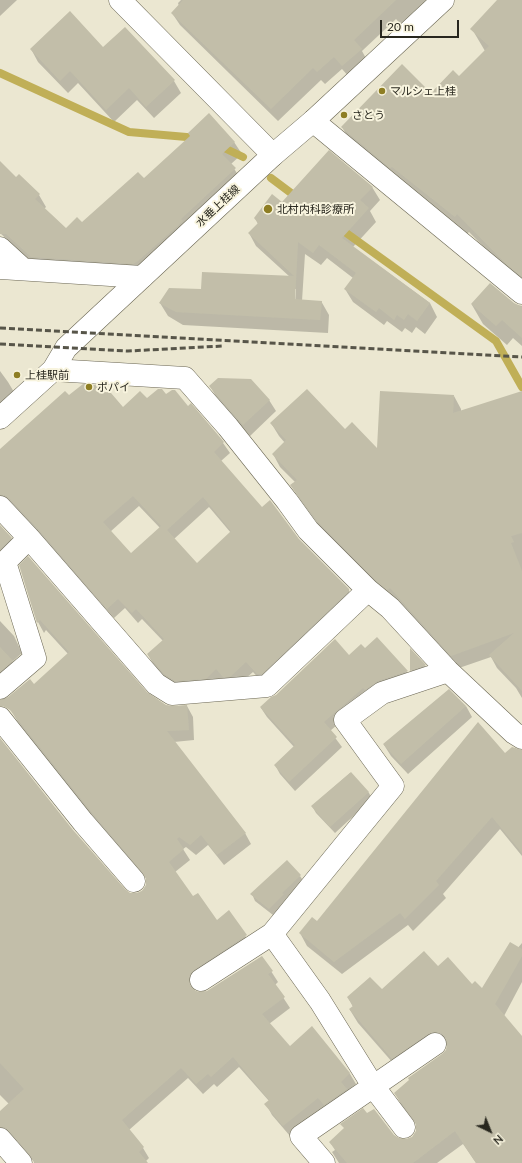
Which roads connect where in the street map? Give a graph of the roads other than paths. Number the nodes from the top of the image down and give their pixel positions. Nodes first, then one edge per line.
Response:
1 (120, 0) edge
2 (443, 0) edge
3 (313, 121) junction
4 (272, 155) junction
5 (0, 248) edge
6 (0, 268) edge
7 (23, 269) junction
8 (142, 277) junction
9 (522, 293) edge
10 (53, 370) junction
11 (0, 418) edge
12 (0, 507) edge
13 (29, 538) junction
14 (368, 590) junction
15 (448, 671) junction
16 (0, 688) edge
17 (0, 718) edge
18 (522, 738) edge
19 (134, 881) dead end
20 (272, 934) junction
21 (201, 980) dead end
22 (435, 1044) dead end
23 (373, 1086) junction
24 (404, 1127) dead end
25 (0, 1139) edge
26 (21, 1163) edge
27 (324, 1163) edge

1 - 4 street
2 - 3 street, 水垂上桂線
3 - 4 street, 水垂上桂線
3 - 9 street
4 - 8 street, 水垂上桂線
5 - 7 street
6 - 7 street
7 - 8 street
8 - 10 street, 水垂上桂線
10 - 11 street, 水垂上桂線
10 - 14 street
12 - 13 street
13 - 14 street
13 - 16 street
14 - 15 street
15 - 18 street
15 - 20 street
17 - 19 street
20 - 21 street
20 - 23 street
22 - 23 street
23 - 24 street
23 - 27 street
25 - 26 street

